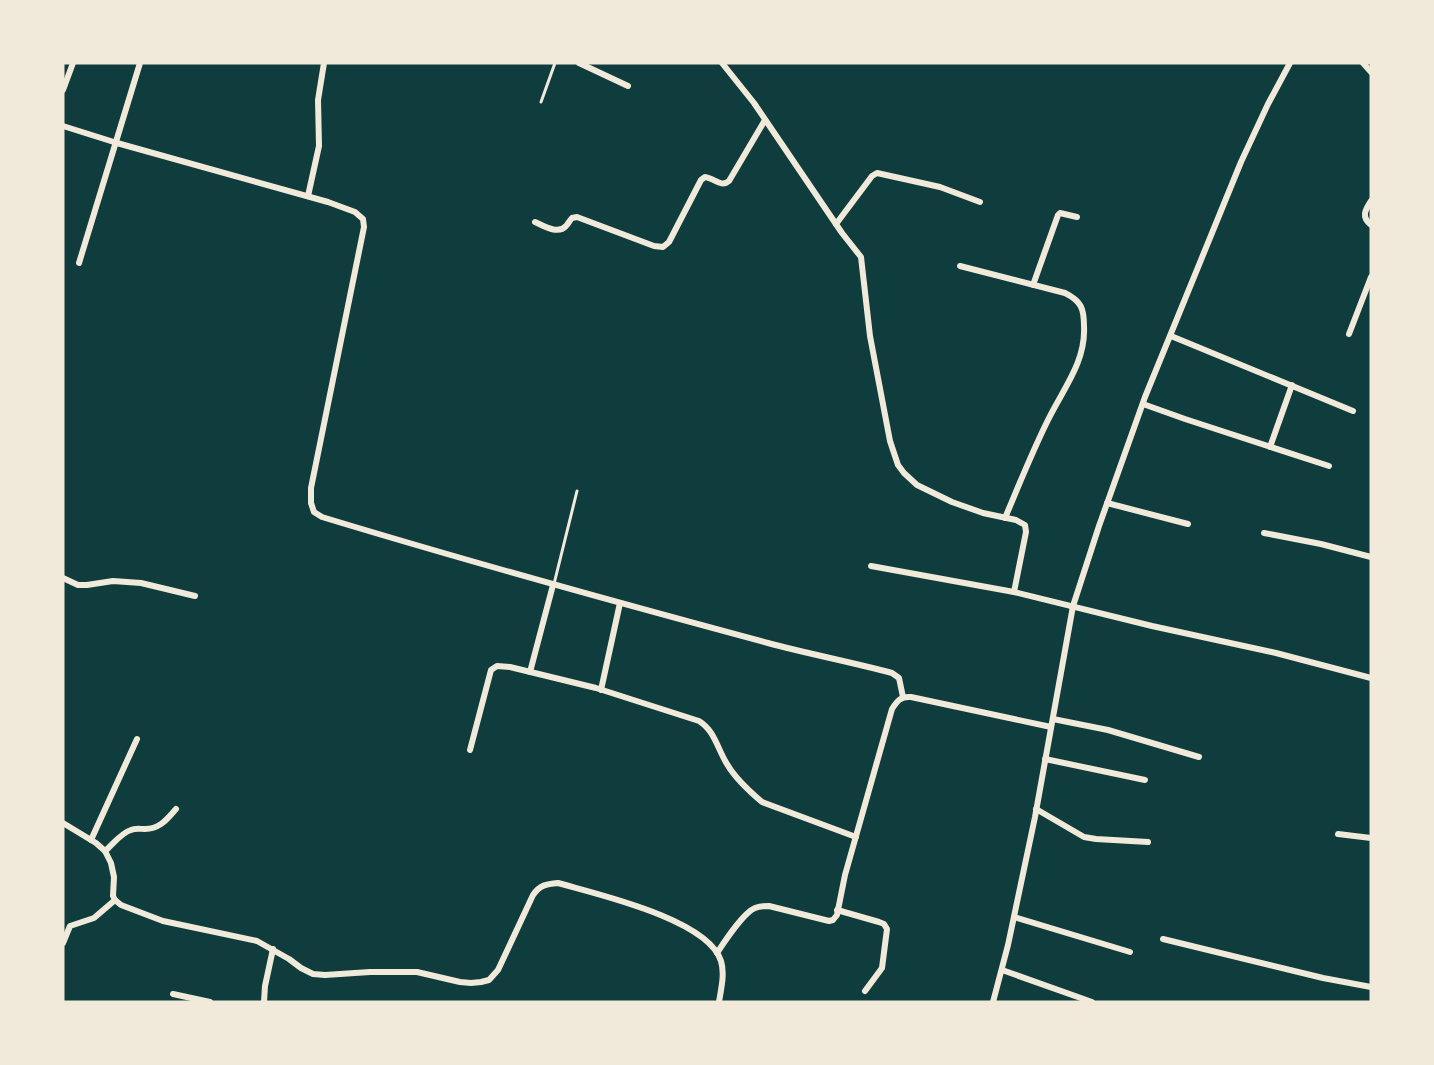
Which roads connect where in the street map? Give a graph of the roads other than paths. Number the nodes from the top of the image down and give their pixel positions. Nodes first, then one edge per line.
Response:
1 (73, 63) edge
2 (140, 63) edge
3 (324, 63) edge
4 (555, 63) edge
5 (579, 63) edge
6 (600, 63) edge
7 (723, 63) edge
8 (1290, 63) edge
9 (1363, 63) edge
10 (595, 70) junction
11 (1371, 72) edge
12 (628, 86) dead end
13 (63, 90) edge
14 (542, 102) dead end
15 (765, 120) junction
16 (63, 126) edge
17 (117, 143) junction
18 (308, 196) junction
19 (1371, 201) edge
20 (980, 202) dead end
21 (1077, 217) dead end
22 (535, 222) dead end
23 (836, 224) junction
24 (1371, 225) edge
25 (79, 263) dead end
26 (960, 266) dead end
27 (1371, 277) edge
28 (1033, 285) junction
29 (1349, 334) dead end
30 (1171, 336) junction
31 (1292, 385) junction
32 (1143, 404) junction
33 (1353, 411) dead end
34 (1270, 447) junction
35 (1329, 466) dead end
36 (577, 491) dead end
37 (1107, 503) junction
38 (1005, 518) junction
39 (1188, 524) dead end
40 (1264, 533) dead end
41 (1371, 557) edge
42 (871, 566) dead end
43 (63, 578) edge
44 (553, 585) junction
45 (1014, 592) junction
46 (195, 596) dead end
47 (620, 603) junction
48 (1073, 606) junction
49 (530, 672) junction
50 (1371, 678) edge
51 (601, 690) junction
52 (903, 697) junction
53 (1053, 719) junction
54 (1051, 727) junction
55 (137, 740) dead end
56 (470, 750) dead end
57 (1199, 757) dead end
58 (1045, 759) junction
59 (1145, 780) dead end
60 (176, 809) dead end
61 (1036, 809) junction
62 (63, 823) edge
63 (1338, 834) dead end
64 (856, 837) junction
65 (1371, 838) edge
66 (91, 840) junction
67 (1148, 842) dead end
68 (105, 851) junction
69 (115, 900) junction
70 (837, 910) junction
71 (1014, 917) junction
72 (1163, 939) dead end
73 (63, 943) edge
74 (273, 949) junction
75 (1130, 952) dead end
76 (717, 953) junction
77 (1002, 970) junction
78 (1371, 987) edge
79 (865, 991) dead end
80 (173, 994) dead end
81 (210, 1002) edge
82 (264, 1002) edge
83 (719, 1002) edge
84 (993, 1002) edge
85 (1092, 1002) edge

1 - 13 street
2 - 17 street
3 - 18 street
4 - 14 lane
5 - 10 street
6 - 10 street
7 - 15 street
8 - 30 street
9 - 11 street
10 - 12 street
15 - 22 street
15 - 23 street
16 - 17 street
17 - 18 street
17 - 25 street
18 - 44 street
19 - 24 street
20 - 23 street
21 - 28 street
23 - 38 street
26 - 28 street
27 - 29 street
28 - 38 street
30 - 31 street
30 - 32 street
31 - 33 street
31 - 34 street
32 - 34 street
32 - 37 street
34 - 35 street
36 - 44 lane
37 - 39 street
37 - 48 street
38 - 45 street
40 - 41 street
42 - 45 street
43 - 46 street
44 - 47 street
44 - 49 street
45 - 48 street
47 - 51 street
47 - 52 street
48 - 50 street
48 - 53 street
49 - 51 street
49 - 56 street
51 - 64 street
52 - 54 street
52 - 64 street
53 - 54 street
53 - 57 street
54 - 58 street
55 - 66 street
58 - 59 street
58 - 61 street
60 - 68 street
61 - 67 street
61 - 71 street
62 - 66 street
63 - 65 street
64 - 70 street
66 - 68 street
68 - 69 street
69 - 73 street
69 - 74 street
70 - 76 street
70 - 79 street
71 - 75 street
71 - 77 street
72 - 78 street
74 - 76 street
74 - 82 street
76 - 83 street
77 - 84 street
77 - 85 street
80 - 81 street

